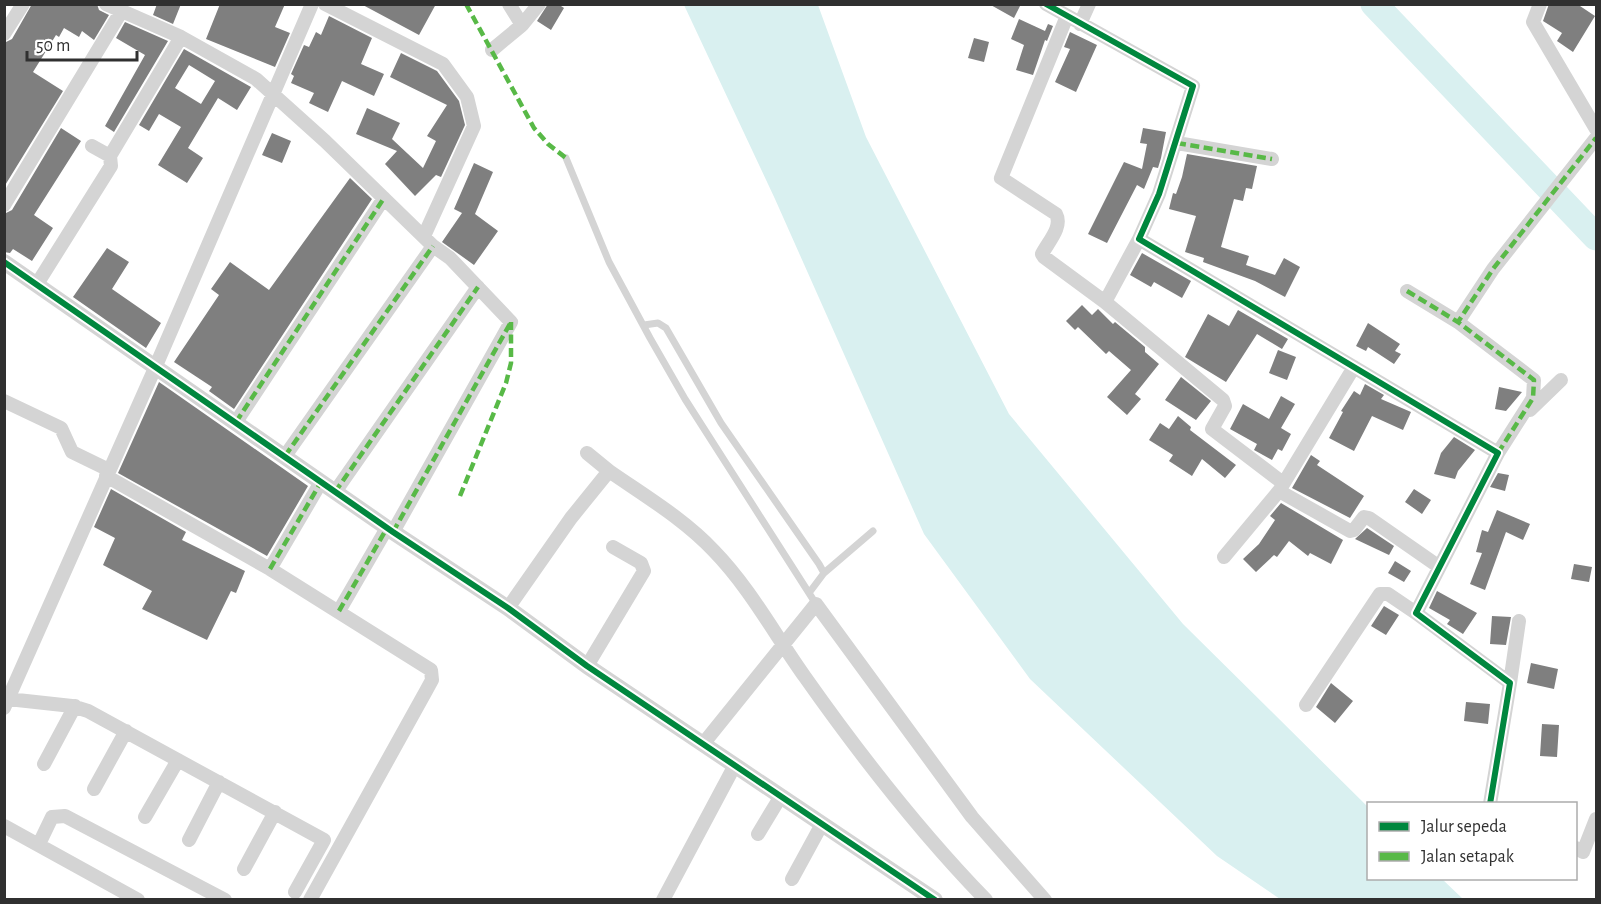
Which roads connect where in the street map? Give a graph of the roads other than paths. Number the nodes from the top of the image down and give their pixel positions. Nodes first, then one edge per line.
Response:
1 (23, 4) edge
2 (106, 4) edge
3 (312, 4) edge
4 (325, 4) edge
5 (509, 4) edge
6 (538, 4) edge
7 (1046, 4) edge
8 (1089, 4) edge
9 (1540, 4) edge
10 (121, 12) junction
11 (1067, 16) junction
12 (1080, 24) junction
13 (522, 25) junction
14 (4, 34) edge
15 (181, 38) junction
16 (492, 50) dead end
17 (273, 94) junction
18 (1596, 129) edge
19 (1596, 138) edge
20 (1177, 142) junction
21 (92, 146) dead end
22 (110, 156) junction
23 (566, 158) dead end
24 (1272, 159) dead end
25 (384, 198) junction
26 (4, 205) edge
27 (1139, 239) junction
28 (428, 241) junction
29 (4, 262) edge
30 (37, 284) junction
31 (478, 287) junction
32 (1407, 291) dead end
33 (1105, 302) junction
34 (1458, 322) junction
35 (644, 325) junction
36 (1354, 367) junction
37 (155, 368) junction
38 (1561, 380) dead end
39 (4, 401) edge
40 (236, 422) junction
41 (587, 453) dead end
42 (1498, 453) junction
43 (285, 456) junction
44 (609, 471) junction
45 (107, 473) junction
46 (321, 482) junction
47 (1281, 487) junction
48 (336, 492) junction
49 (390, 530) junction
50 (873, 531) dead end
51 (613, 547) dead end
52 (1224, 557) dead end
53 (1438, 566) junction
54 (270, 569) junction
55 (824, 573) junction
56 (812, 598) junction
57 (508, 608) junction
58 (339, 611) junction
59 (1416, 613) junction
60 (1519, 621) dead end
61 (782, 645) junction
62 (587, 666) junction
63 (1510, 683) junction
64 (7, 703) edge
65 (1306, 705) dead end
66 (75, 706) junction
67 (126, 731) junction
68 (703, 744) junction
69 (178, 760) junction
70 (44, 764) dead end
71 (735, 765) junction
72 (219, 782) junction
73 (94, 789) dead end
74 (781, 796) junction
75 (1490, 802) edge
76 (275, 812) junction
77 (145, 817) dead end
78 (1596, 819) edge
79 (822, 824) junction
80 (4, 826) edge
81 (758, 834) dead end
82 (189, 840) dead end
83 (39, 844) junction
84 (1579, 850) edge
85 (1596, 857) edge
86 (244, 869) dead end
87 (792, 879) dead end
88 (295, 891) dead end
89 (138, 900) edge
90 (225, 900) edge
91 (309, 900) edge
92 (663, 900) edge
93 (935, 900) edge
94 (986, 900) edge
95 (1046, 900) edge

1 - 14 street
2 - 10 street
3 - 17 street
4 - 28 street
5 - 13 street
6 - 13 street
7 - 11 street
8 - 12 street
9 - 18 street
10 - 15 street
10 - 26 street
11 - 12 street
11 - 33 street
12 - 20 street
13 - 16 street
15 - 17 street
15 - 22 street
17 - 25 street
17 - 37 street
19 - 34 street
20 - 24 street
20 - 27 street
21 - 22 street
22 - 30 street
23 - 35 lane
25 - 28 street
25 - 40 street
27 - 33 street
27 - 36 street
28 - 31 street
28 - 43 street
29 - 30 street
30 - 37 street
31 - 48 street
31 - 49 street
32 - 34 street
33 - 47 street
34 - 42 street
35 - 55 lane
35 - 56 lane
36 - 42 street
36 - 47 street
37 - 40 street
37 - 45 street
38 - 42 street
39 - 45 street
40 - 43 street
41 - 44 street
42 - 53 street
43 - 46 street
44 - 57 street
44 - 61 street
45 - 54 street
45 - 64 street
46 - 48 street
46 - 54 street
47 - 52 street
47 - 53 street
48 - 49 street
49 - 57 street
49 - 58 street
50 - 55 lane
51 - 62 street
53 - 59 street
54 - 58 street
55 - 56 lane
56 - 61 street
56 - 95 street
57 - 62 street
58 - 91 street
59 - 63 street
59 - 65 street
60 - 63 street
61 - 68 street
61 - 94 street
62 - 68 street
63 - 75 street
64 - 66 street
66 - 67 street
66 - 70 street
67 - 69 street
67 - 73 street
68 - 71 street
69 - 72 street
69 - 77 street
71 - 74 street
71 - 92 street
72 - 76 street
72 - 82 street
74 - 79 street
74 - 81 street
76 - 86 street
76 - 88 street
78 - 84 street
79 - 87 street
79 - 93 street
80 - 83 street
83 - 89 street
83 - 90 street
84 - 85 street

